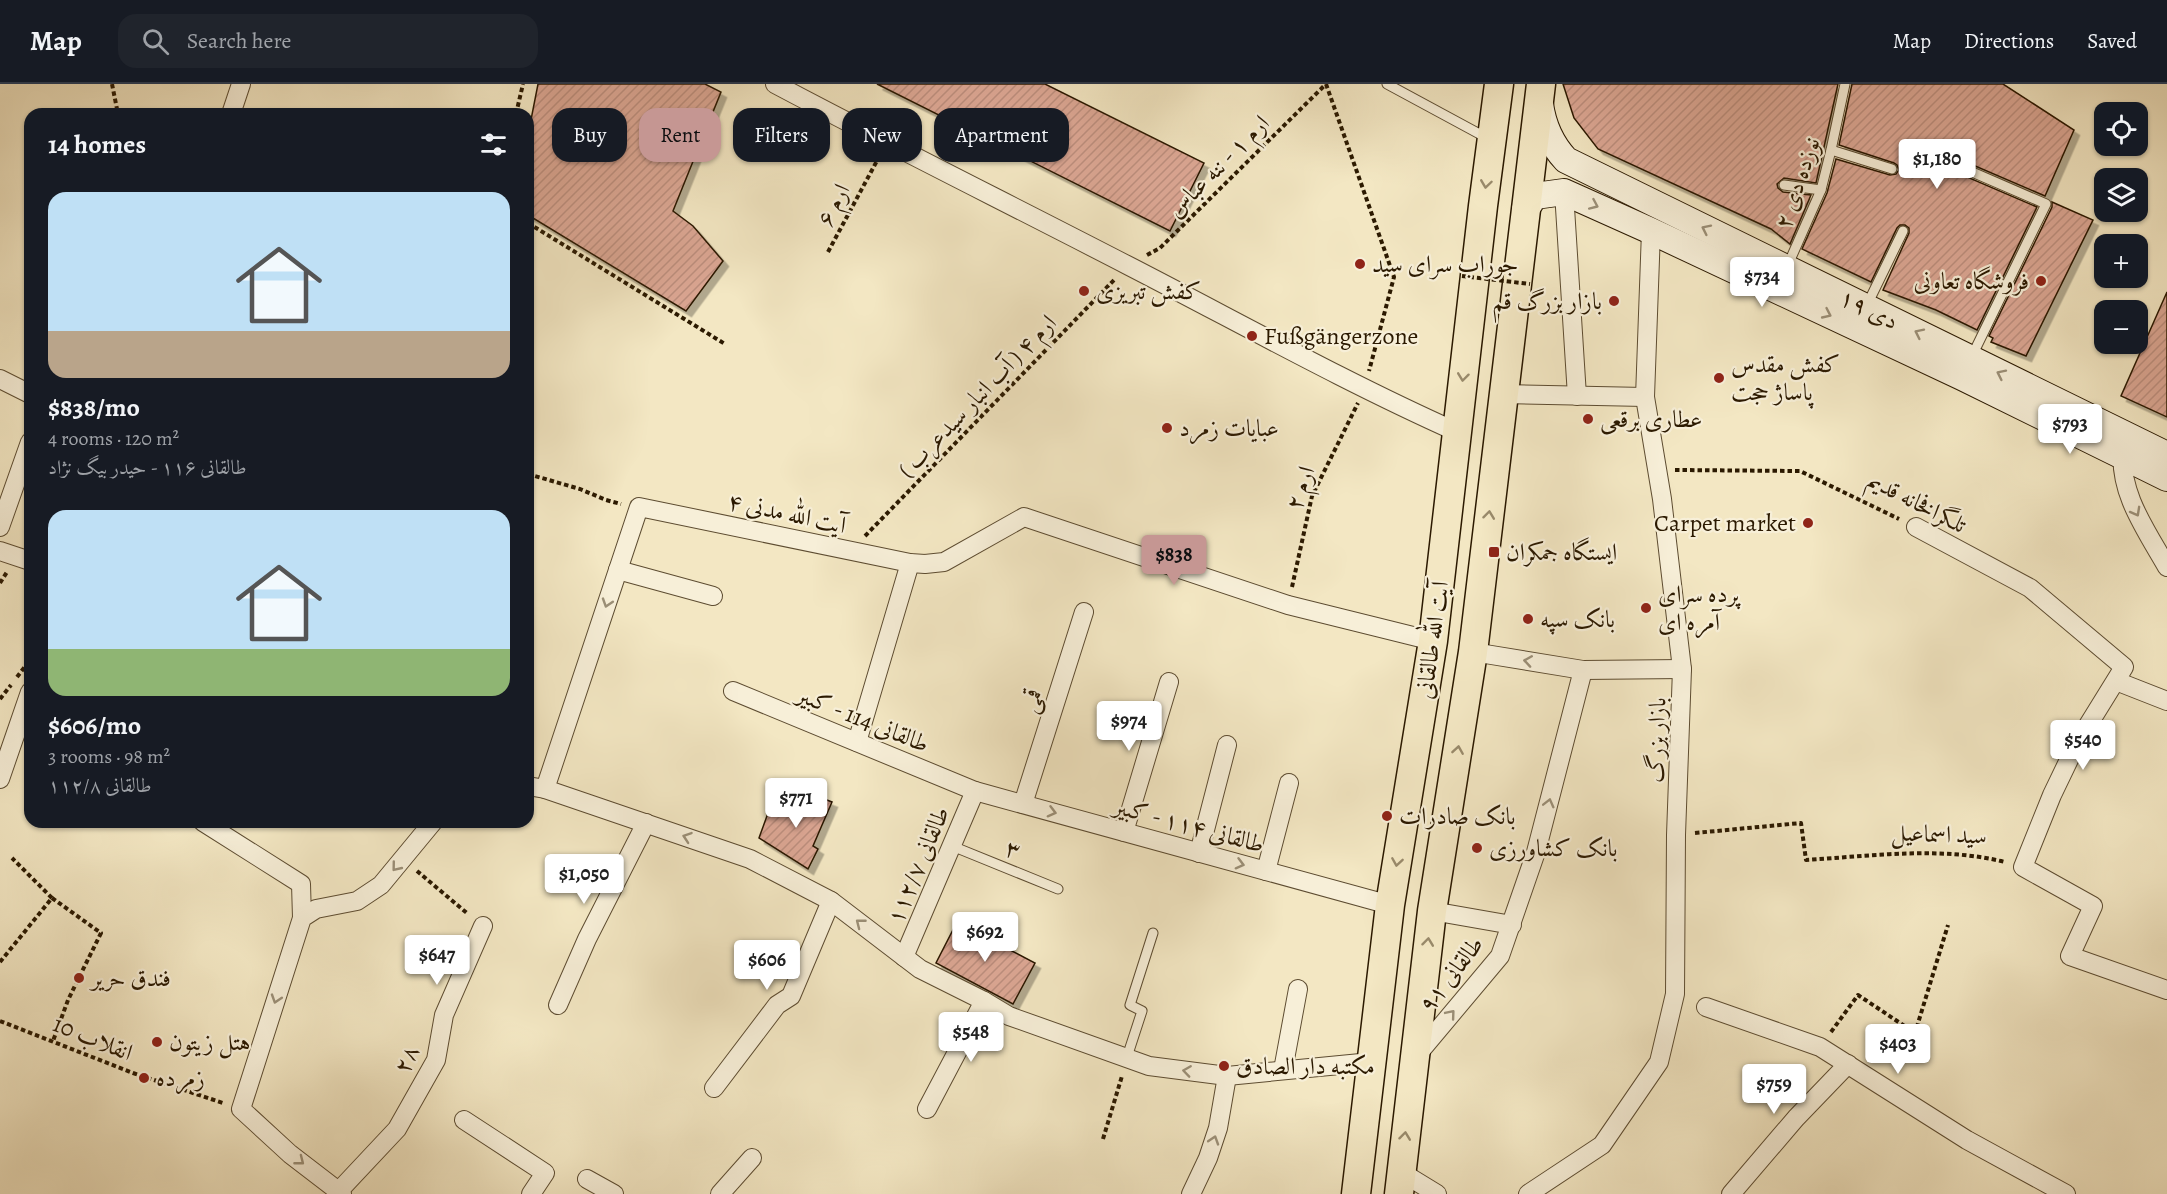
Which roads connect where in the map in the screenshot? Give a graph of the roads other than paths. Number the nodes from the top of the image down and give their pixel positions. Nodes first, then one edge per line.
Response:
1 (241, 84) edge
2 (775, 84) edge
3 (1387, 84) edge
4 (1499, 84) edge
5 (1845, 84) edge
6 (1540, 92) edge
7 (233, 108) edge
8 (1491, 140) junction
9 (1832, 150) junction
10 (1942, 159) dead end
11 (1892, 169) dead end
12 (1784, 185) dead end
13 (1821, 190) junction
14 (1564, 192) junction
15 (1525, 210) junction
16 (1651, 231) junction
17 (1903, 231) dead end
18 (1781, 279) junction
19 (1866, 307) junction
20 (1967, 368) junction
21 (0, 379) edge
22 (24, 391) edge
23 (1503, 394) junction
24 (1577, 396) junction
25 (1645, 398) junction
26 (1457, 432) junction
27 (2123, 445) junction
28 (2167, 455) edge
29 (24, 459) edge
30 (2167, 478) edge
31 (0, 527) edge
32 (1916, 527) road end
33 (0, 551) edge
34 (24, 559) edge
35 (918, 564) junction
36 (2167, 567) edge
37 (618, 570) junction
38 (713, 596) dead end
39 (1084, 612) dead end
40 (1433, 641) junction
41 (1473, 652) junction
42 (1682, 669) junction
43 (1583, 670) junction
44 (2120, 674) junction
45 (1169, 682) dead end
46 (733, 691) dead end
47 (2167, 700) edge
48 (24, 709) edge
49 (857, 742) junction
50 (1227, 745) dead end
51 (0, 779) edge
52 (1289, 783) dead end
53 (536, 788) edge
54 (975, 791) junction
55 (1023, 804) junction
56 (646, 823) junction
57 (212, 828) edge
58 (428, 828) edge
59 (1125, 832) junction
60 (952, 846) junction
61 (1199, 853) junction
62 (1266, 871) junction
63 (1059, 889) dead end
64 (831, 901) junction
65 (1390, 905) junction
66 (1432, 911) junction
67 (302, 918) junction
68 (1512, 925) junction
69 (483, 926) road end
70 (1153, 933) dead end
71 (904, 957) junction
72 (1298, 989) dead end
73 (2167, 990) edge
74 (984, 1001) junction
75 (558, 1005) dead end
76 (1706, 1007) dead end
77 (1127, 1057) junction
78 (1414, 1059) junction
79 (1371, 1062) junction
80 (1848, 1065) junction
81 (1283, 1070) junction
82 (1227, 1076) junction
83 (714, 1088) dead end
84 (927, 1109) dead end
85 (464, 1120) dead end
86 (752, 1158) dead end
87 (587, 1179) dead end
88 (1400, 1183) edge
89 (339, 1193) edge
90 (531, 1194) edge
91 (614, 1194) edge
92 (720, 1194) edge
93 (1191, 1194) edge
94 (1356, 1194) edge
95 (1437, 1194) edge
96 (1528, 1194) edge
97 (1731, 1194) edge
98 (2066, 1194) edge

1 - 7 street
2 - 26 street
3 - 8 lane
4 - 8 main road, آیت الله طالقانی
5 - 9 lane, نوزده دی ۲
6 - 15 main road, آیت الله طالقانی
18 -> 6 main road, ۱۹ دی
8 -> 26 main road, آیت الله طالقانی
9 - 11 lane
9 - 13 lane, نوزده دی ۲
10 - 20 lane
12 - 13 lane
13 - 18 lane, نوزده دی ۲
14 - 15 main road
14 -> 16 main road, ۱۹ دی
14 - 24 street
15 - 23 main road, آیت الله طالقانی
16 - 18 main road, ۱۹ دی
16 - 25 street, بازار بزرگ
17 - 19 lane
18 - 19 main road, ۱۹ دی
18 -> 20 main road, ۱۹ دی
20 -> 19 main road, ۱۹ دی
20 - 27 main road, ۱۹ دی
21 - 22 street
23 - 24 street
41 -> 23 main road, آیت الله طالقانی
24 - 25 street
25 - 42 street, بازار بزرگ
26 - 40 main road, آیت الله طالقانی
27 - 28 main road, ۱۹ دی
27 - 30 main road, ۱۹ دی
27 -> 36 street
29 - 31 street
32 - 44 street, تلگرافخانه قدیم
33 - 34 street
35 - 37 street, ۴ آیت الله مدنی
35 - 40 street
35 - 49 street
37 - 38 street
37 -> 53 street
39 - 55 street, قمی
40 -> 65 main road, آیت الله طالقانی
43 -> 41 street
66 -> 41 main road, آیت الله طالقانی
42 - 43 street
42 - 96 street, بازار بزرگ
68 -> 43 street, طالقانی ۹۱
44 - 47 street
44 - 73 street
45 - 59 street
46 - 49 street, طالقانی 114 - کبیر
48 - 51 street
49 - 54 street, طالقانی 114 - کبیر
50 - 61 street
52 - 62 street
53 - 56 street
54 - 55 street, طالقانی ۱۱۴ - کبیر
54 - 60 street, طالقانی ۱۱۲/۷
55 -> 59 street, طالقانی ۱۱۴ - کبیر
64 -> 56 street
56 - 75 street
57 - 67 street
58 -> 67 street
59 - 61 street, طالقانی ۱۱۴ - کبیر
60 - 63 lane, ۳
60 - 71 street, طالقانی ۱۱۲/۷
61 -> 62 street, طالقانی ۱۱۴ - کبیر
62 - 65 street, طالقانی ۱۱۴ - کبیر
71 -> 64 street
64 - 83 street
65 - 79 main road, آیت الله طالقانی
66 - 68 street
78 -> 66 main road, آیت الله طالقانی
67 -> 89 street
78 -> 68 street, طالقانی ۹۱
69 - 89 street, ۲۸
70 - 77 lane
71 - 74 street
72 - 81 street
74 - 77 street
74 - 84 street
76 - 80 street
82 -> 77 street
88 -> 78 main road, آیت الله طالقانی
79 - 81 street
79 - 94 main road, آیت الله طالقانی
80 - 97 street
80 - 98 street
81 - 82 street
93 -> 82 street
85 - 90 street
86 - 92 street
87 - 91 street
88 - 95 street

